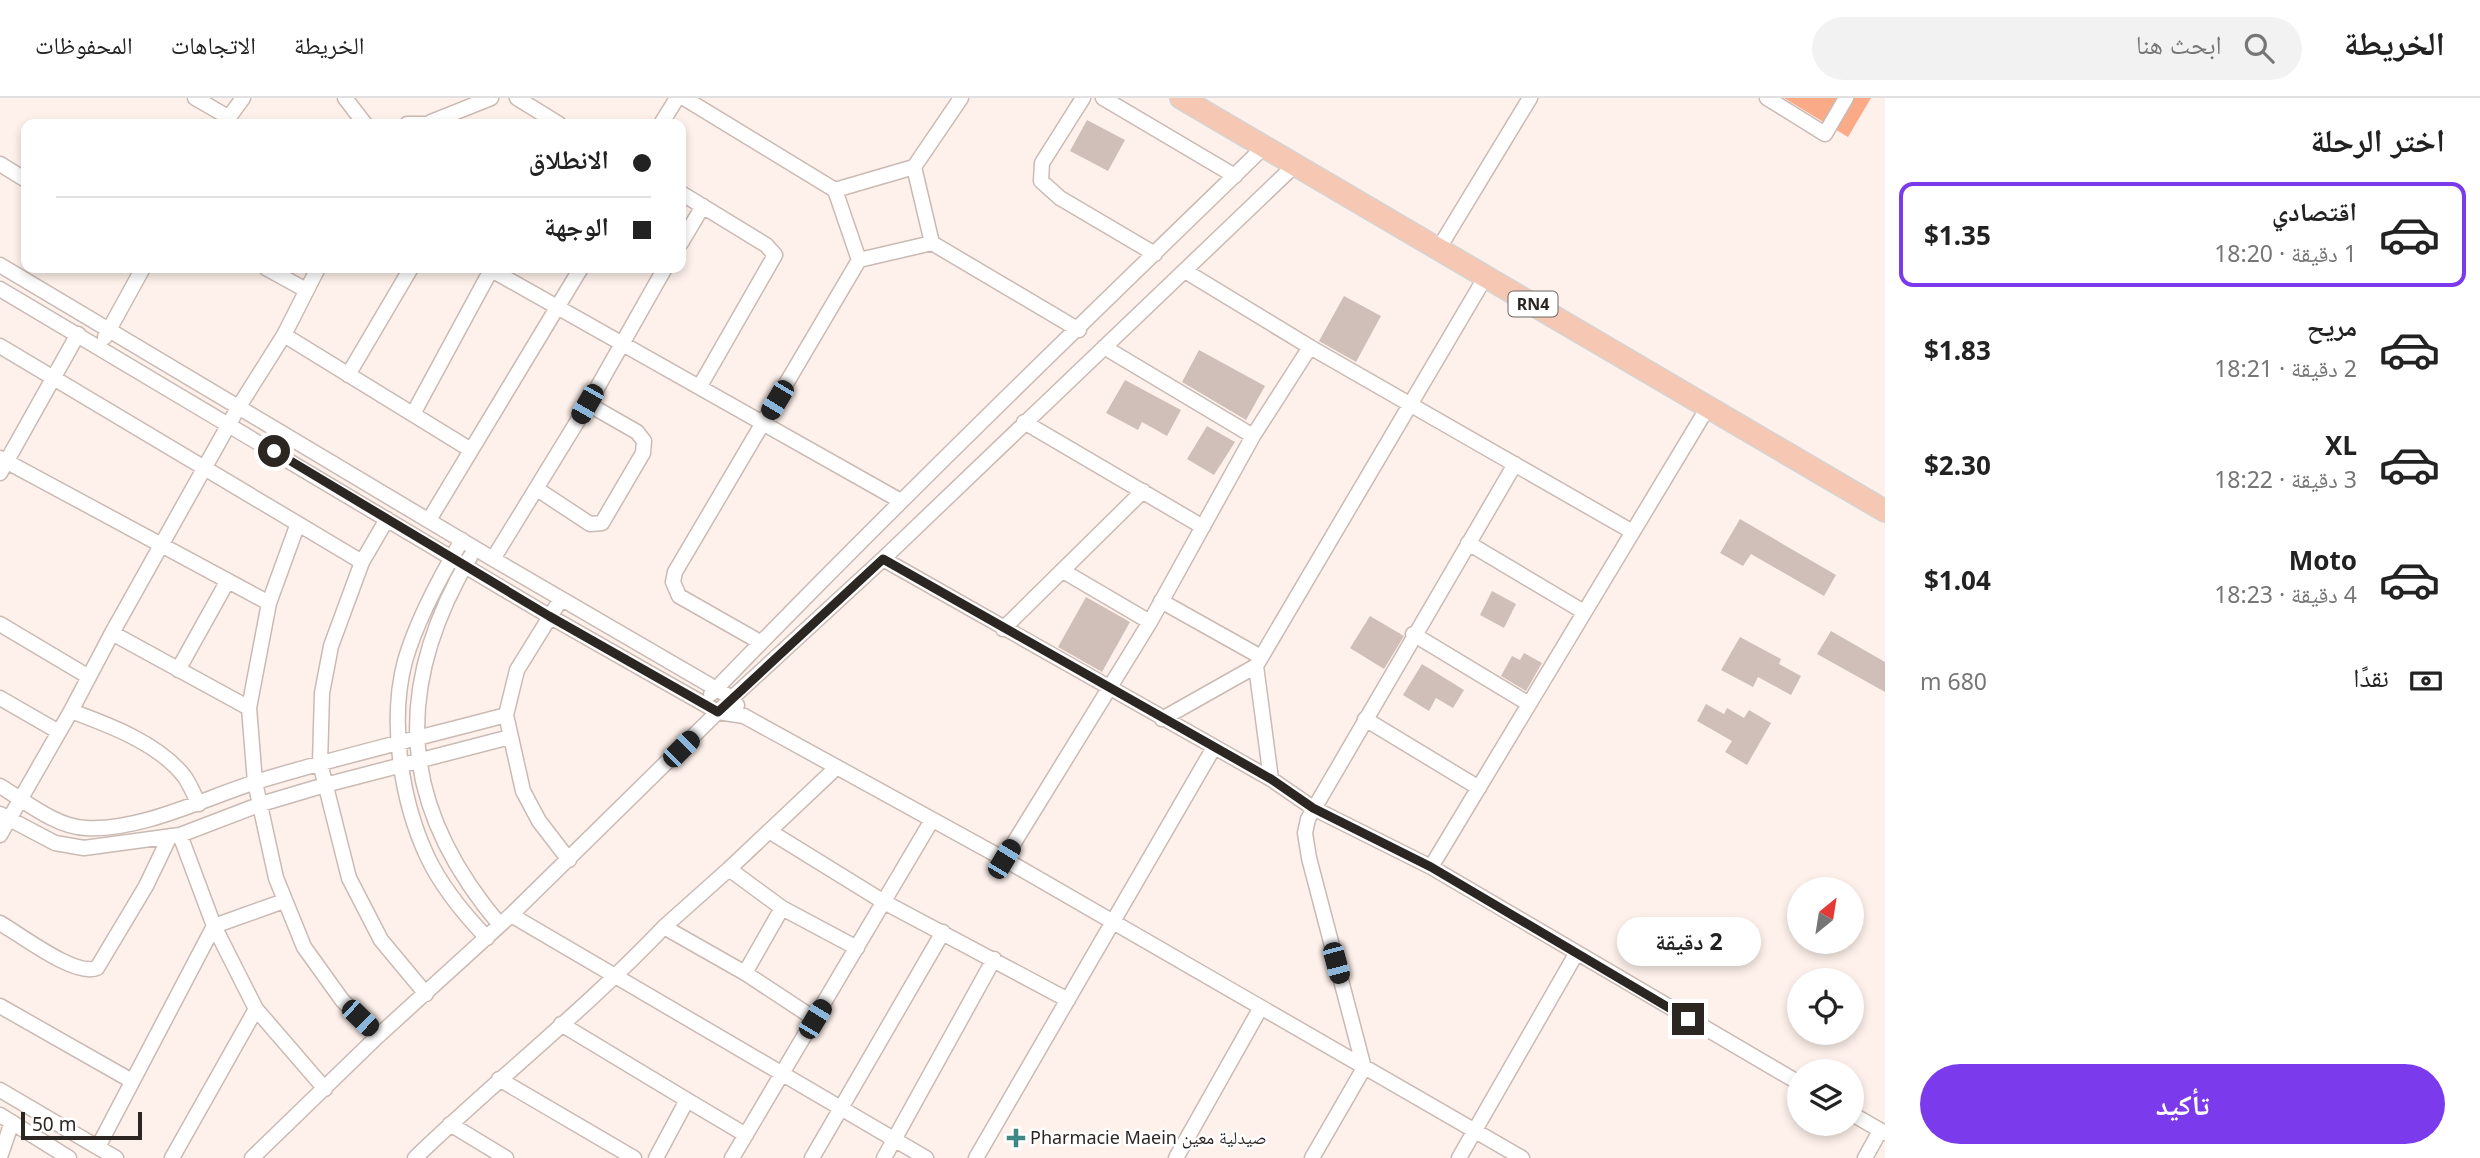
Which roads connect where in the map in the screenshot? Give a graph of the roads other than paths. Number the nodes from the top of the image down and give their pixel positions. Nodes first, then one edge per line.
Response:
1 (195, 98) edge
2 (243, 98) edge
3 (491, 98) edge
4 (517, 98) edge
5 (677, 98) edge
6 (684, 98) edge
7 (961, 98) edge
8 (1083, 98) edge
9 (1102, 98) edge
10 (1181, 98) edge
11 (1530, 98) edge
12 (1767, 98) edge
13 (1846, 98) edge
14 (348, 99) edge
15 (223, 119) edge
16 (227, 119) edge
17 (362, 119) edge
18 (441, 119) edge
19 (551, 119) edge
20 (665, 119) edge
21 (1265, 146) junction
22 (0, 164) edge
23 (1296, 164) junction
24 (914, 167) junction
25 (1235, 176) junction
26 (21, 177) edge
27 (835, 190) junction
28 (686, 196) edge
29 (703, 206) junction
30 (686, 235) edge
31 (932, 243) junction
32 (1439, 248) junction
33 (1155, 254) junction
34 (859, 260) junction
35 (0, 265) edge
36 (1185, 271) junction
37 (140, 273) edge
38 (275, 273) edge
39 (315, 273) edge
40 (408, 273) edge
41 (488, 273) edge
42 (497, 273) edge
43 (577, 273) edge
44 (662, 273) edge
45 (1486, 276) junction
46 (0, 289) edge
47 (306, 290) junction
48 (557, 308) junction
49 (108, 330) junction
50 (1079, 330) junction
51 (78, 334) junction
52 (284, 335) junction
53 (621, 340) junction
54 (0, 346) edge
55 (100, 347) junction
56 (1104, 347) junction
57 (1310, 347) junction
58 (348, 374) junction
59 (54, 379) junction
60 (701, 386) junction
61 (587, 404) junction
62 (1412, 404) junction
63 (1708, 407) junction
64 (238, 408) junction
65 (413, 414) junction
66 (1024, 422) junction
67 (763, 423) junction
68 (229, 424) junction
69 (1253, 436) junction
70 (471, 450) junction
71 (2, 464) edge
72 (1515, 464) junction
73 (205, 469) junction
74 (537, 489) junction
75 (1143, 491) junction
76 (899, 500) junction
77 (1885, 511) edge
78 (387, 519) junction
79 (429, 520) junction
80 (297, 526) junction
81 (1203, 527) junction
82 (1631, 531) junction
83 (1468, 543) junction
84 (469, 544) junction
85 (159, 547) junction
86 (493, 559) junction
87 (883, 559) junction
88 (458, 561) junction
89 (362, 562) junction
90 (1063, 571) junction
91 (227, 582) junction
92 (561, 599) junction
93 (1161, 601) junction
94 (269, 603) junction
95 (1584, 612) junction
96 (549, 616) junction
97 (1150, 622) junction
98 (0, 624) edge
99 (1003, 629) junction
100 (112, 633) junction
101 (1413, 634) junction
102 (760, 642) junction
103 (1258, 662) junction
104 (178, 670) junction
105 (89, 677) junction
106 (716, 688) junction
107 (1109, 689) junction
108 (0, 698) edge
109 (732, 698) junction
110 (702, 703) junction
111 (1529, 704) junction
112 (249, 708) junction
113 (71, 710) junction
114 (718, 712) junction
115 (506, 715) junction
116 (744, 716) junction
117 (1162, 719) junction
118 (1365, 719) junction
119 (59, 732) junction
120 (510, 737) junction
121 (416, 740) junction
122 (400, 743) junction
123 (1213, 749) junction
124 (421, 760) junction
125 (320, 763) junction
126 (402, 764) junction
127 (837, 767) junction
128 (1271, 779) junction
129 (256, 782) junction
130 (325, 785) junction
131 (0, 786) edge
132 (1479, 788) junction
133 (20, 798) junction
134 (199, 804) junction
135 (261, 804) junction
136 (1313, 808) junction
137 (5, 817) edge
138 (932, 820) junction
139 (108, 826) junction
140 (769, 831) junction
141 (0, 835) edge
142 (175, 836) junction
143 (113, 844) junction
144 (1004, 859) junction
145 (569, 860) junction
146 (1431, 867) junction
147 (729, 869) junction
148 (284, 901) junction
149 (884, 902) junction
150 (782, 908) junction
151 (506, 920) junction
152 (1113, 922) junction
153 (0, 923) edge
154 (214, 926) junction
155 (664, 928) junction
156 (943, 932) junction
157 (487, 938) junction
158 (857, 948) junction
159 (1576, 954) junction
160 (994, 959) junction
161 (745, 973) junction
162 (616, 977) junction
163 (426, 993) junction
164 (1068, 1000) junction
165 (0, 1006) edge
166 (256, 1009) junction
167 (1260, 1009) junction
168 (815, 1019) junction
169 (561, 1024) junction
170 (378, 1036) junction
171 (1364, 1068) junction
172 (782, 1075) junction
173 (1787, 1076) edge
174 (499, 1079) junction
175 (132, 1081) junction
176 (325, 1089) junction
177 (0, 1090) edge
178 (688, 1100) junction
179 (840, 1108) junction
180 (6, 1119) edge
181 (1864, 1121) edge
182 (450, 1124) junction
183 (1475, 1131) junction
184 (1883, 1132) edge
185 (746, 1135) junction
186 (894, 1140) junction
187 (98, 1147) junction
188 (0, 1157) edge
189 (69, 1158) edge
190 (116, 1158) edge
191 (172, 1158) edge
192 (252, 1158) edge
193 (415, 1158) edge
194 (506, 1158) edge
195 (634, 1158) edge
196 (656, 1158) edge
197 (732, 1158) edge
198 (811, 1158) edge
199 (884, 1158) edge
200 (926, 1158) edge
201 (976, 1158) edge
202 (1176, 1158) edge
203 (1312, 1158) edge
204 (1460, 1158) edge
205 (1522, 1158) edge
206 (1865, 1158) edge

1 - 15 street
2 - 16 street
3 - 18 street
4 - 19 street
5 - 20 street
6 - 27 street
7 - 24 street
8 - 33 street
9 - 25 street
10 - 21 main road, RN4
11 - 32 street
12 - 13 street
14 - 17 street
21 - 23 main road, RN4
21 - 25 street
22 - 26 street
23 - 32 main road, RN4
23 - 36 street
24 - 27 street
24 - 31 street
25 - 33 street
27 - 34 street
28 - 29 street
29 - 30 street
29 - 60 street
31 - 34 street
31 - 50 street
32 - 45 main road, RN4
33 - 50 street
34 - 67 street
35 - 49 street
36 - 56 street
36 - 57 street
37 - 49 street
38 - 47 street
39 - 47 street
40 - 58 street
41 - 65 street
42 - 48 street
43 - 48 street
44 - 53 street
45 - 62 street
45 - 63 main road, RN4
46 - 51 street
47 - 52 street
48 - 53 street
48 - 70 street
49 - 55 street
49 - 64 street
50 - 76 street
51 - 55 street
51 - 59 street
52 - 58 street
52 - 64 street
53 - 60 street
53 - 61 street
54 - 59 street
55 - 68 street
56 - 66 street
56 - 69 street
57 - 62 street
57 - 69 street
58 - 65 street
59 - 71 street
59 - 73 street
60 - 67 street
61 - 74 street
61 - 74 street
62 - 72 street
62 - 103 street
63 - 77 main road, RN4
63 - 82 street
64 - 68 street
64 - 79 street
65 - 70 street
66 - 75 street
66 - 87 street
67 - 76 street
67 - 102 street
68 - 73 street
68 - 78 street
69 - 81 street
70 - 79 street
71 - 85 street
72 - 82 street
72 - 83 street
73 - 80 street
73 - 85 street
74 - 86 street
75 - 81 street
75 - 90 street
76 - 102 street
78 - 88 street
78 - 89 street
79 - 84 street
80 - 89 street
80 - 94 street
81 - 93 street
82 - 95 street
83 - 95 street
83 - 101 street
84 - 86 street
84 - 88 street
85 - 91 street
85 - 100 street
86 - 92 street
87 - 99 street
87 - 109 street
88 - 96 street
88 - 121 street
88 - 122 street
89 - 125 street
90 - 97 street
90 - 99 street
91 - 94 street
91 - 104 street
92 - 96 street
92 - 106 street
93 - 97 street
93 - 103 street
94 - 112 street
95 - 111 street
96 - 110 street
96 - 115 street
97 - 107 street
98 - 105 street
99 - 107 street
100 - 104 street
100 - 105 street
101 - 111 street
101 - 118 street
102 - 106 street
103 - 117 street
103 - 128 street
104 - 112 street
105 - 113 street
106 - 109 street
106 - 110 street
107 - 117 street
107 - 144 street
108 - 119 street
109 - 114 street
109 - 116 street
110 - 114 street
111 - 132 street
112 - 129 street
113 - 119 street
113 - 134 street
114 - 116 street
114 - 145 street
115 - 120 street
115 - 121 street
116 - 127 street
117 - 123 street
118 - 132 street
118 - 136 street
119 - 133 street
120 - 124 street
120 - 145 street
121 - 122 street
121 - 124 street
122 - 125 street
122 - 126 street
123 - 128 street
123 - 152 street
124 - 126 street
124 - 151 street
125 - 129 street
125 - 130 street
126 - 130 street
126 - 157 street
127 - 138 street
127 - 140 street
128 - 136 street
129 - 134 street
129 - 135 street
130 - 135 street
130 - 163 street
131 - 133 street
132 - 146 street
133 - 137 street
133 - 139 street
134 - 139 street
135 - 142 street
135 - 148 street
136 - 146 street
136 - 171 street
137 - 141 street
137 - 143 street
138 - 144 street
138 - 149 street
139 - 143 street
140 - 147 street
140 - 149 street
142 - 143 street
142 - 153 street
142 - 154 street
144 - 152 street
145 - 151 street
146 - 159 street
147 - 150 street
147 - 155 street
148 - 154 street
148 - 170 street
149 - 156 street
149 - 158 street
150 - 158 street
150 - 161 street
151 - 157 street
151 - 162 street
152 - 164 street
152 - 167 street
154 - 166 street
154 - 175 street
155 - 161 street
155 - 162 street
156 - 160 street
156 - 179 street
157 - 163 street
158 - 168 street
159 - 173 street
159 - 183 street
160 - 164 street
160 - 186 street
161 - 168 street
162 - 169 street
162 - 172 street
163 - 170 street
164 - 201 street
165 - 175 street
166 - 176 street
166 - 191 street
167 - 171 street
167 - 202 street
168 - 172 street
169 - 174 street
169 - 178 street
170 - 176 street
171 - 183 street
171 - 203 street
172 - 179 street
172 - 185 street
174 - 182 street
174 - 195 street
175 - 187 street
176 - 192 street
177 - 187 street
178 - 185 street
178 - 196 street
179 - 186 street
179 - 198 street
180 - 188 street
180 - 189 street
181 - 184 street
182 - 193 street
182 - 194 street
183 - 204 street
183 - 205 street
184 - 206 street
185 - 197 street
186 - 199 street
186 - 200 street
187 - 190 street

